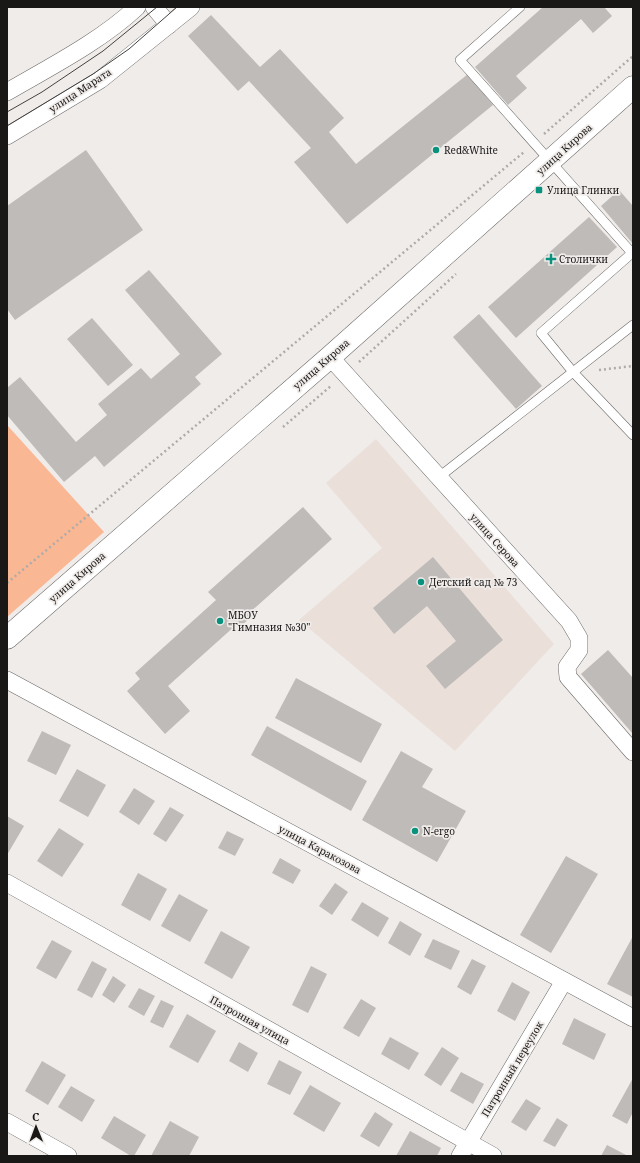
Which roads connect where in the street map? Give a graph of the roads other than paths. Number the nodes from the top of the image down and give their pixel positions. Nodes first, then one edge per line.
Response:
1 (154, 7) edge
2 (191, 7) edge
3 (520, 7) edge
4 (132, 9) edge
5 (169, 25) junction
6 (633, 87) edge
7 (7, 92) edge
8 (7, 136) edge
9 (550, 161) junction
10 (633, 325) edge
11 (330, 357) junction
12 (573, 372) junction
13 (633, 435) edge
14 (439, 477) junction
15 (7, 638) edge
16 (7, 680) edge
17 (633, 752) edge
18 (7, 883) edge
19 (564, 981) junction
20 (633, 1018) edge
21 (7, 1122) edge
22 (464, 1149) edge
23 (68, 1156) edge
24 (492, 1156) edge

1 - 5 street
2 - 5 street, улица Марата
3 - 9 lane
4 - 7 street
5 - 8 street, улица Марата
6 - 9 main road, улица Кирова
9 - 11 main road, улица Кирова
9 - 12 lane
10 - 12 lane
11 - 14 street, улица Серова
11 - 15 main road, улица Кирова
12 - 13 lane
12 - 14 lane
14 - 17 street, улица Серова
16 - 19 street, улица Каракозова
18 - 22 street, Патронная улица
19 - 20 street, улица Каракозова
19 - 22 street, Патронный переулок
21 - 23 street
22 - 24 street, Патронная улица

